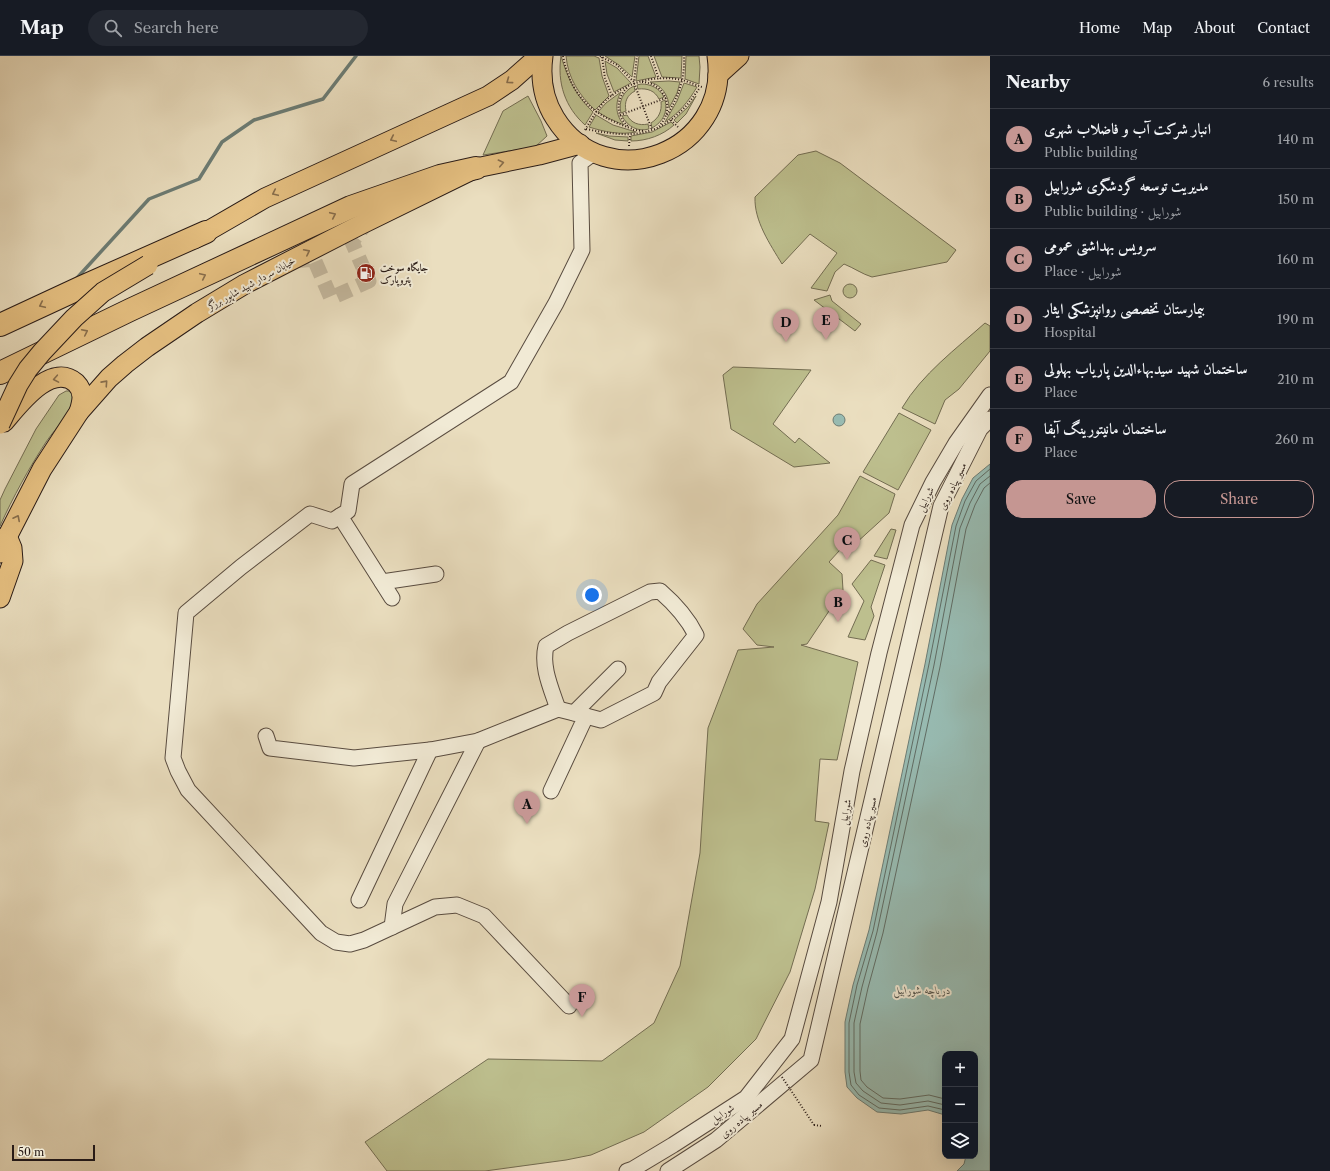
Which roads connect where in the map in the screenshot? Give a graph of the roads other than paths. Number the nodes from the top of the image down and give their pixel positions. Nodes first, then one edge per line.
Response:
1 (539, 56) edge
2 (543, 56) edge
3 (717, 56) edge
4 (739, 56) edge
5 (710, 78) junction
6 (587, 136) junction
7 (476, 168) junction
8 (206, 232) junction
9 (0, 325) edge
10 (0, 373) edge
11 (990, 395) edge
12 (79, 412) junction
13 (990, 419) edge
14 (0, 425) edge
15 (340, 516) junction
16 (4, 545) edge
17 (436, 574) dead end
18 (382, 582) junction
19 (0, 598) edge
20 (392, 598) dead end
21 (618, 669) dead end
22 (558, 709) junction
23 (580, 714) junction
24 (266, 736) dead end
25 (478, 741) junction
26 (430, 750) junction
27 (551, 791) dead end
28 (359, 900) dead end
29 (392, 927) junction
30 (569, 1006) dead end
31 (627, 1171) edge
32 (668, 1171) edge

1 -> 8 main road
2 - 6 main road
3 - 5 main road
4 - 5 main road
5 - 6 main road
7 -> 6 main road, خیابان سردار شهید شاپور برزگر
6 - 15 street
10 -> 7 highway
12 -> 7 main road, خیابان سردار شهید شاپور برزگر
8 -> 9 highway
8 - 14 main road, bridge
11 - 31 street, شورابیل
12 -> 14 main road
16 -> 12 main road, خیابان سردار شهید شاپور برزگر
13 - 32 street, مسیر پیاده روی
15 - 18 street
15 - 29 street
16 - 19 main road, خیابان سردار شهید شاپور برزگر
17 - 18 street
18 - 20 street
21 - 23 street
22 - 23 street
22 - 23 street
22 - 25 street
23 - 27 street
24 - 26 street
25 - 26 street
25 - 29 street
26 - 28 street
29 - 30 street

